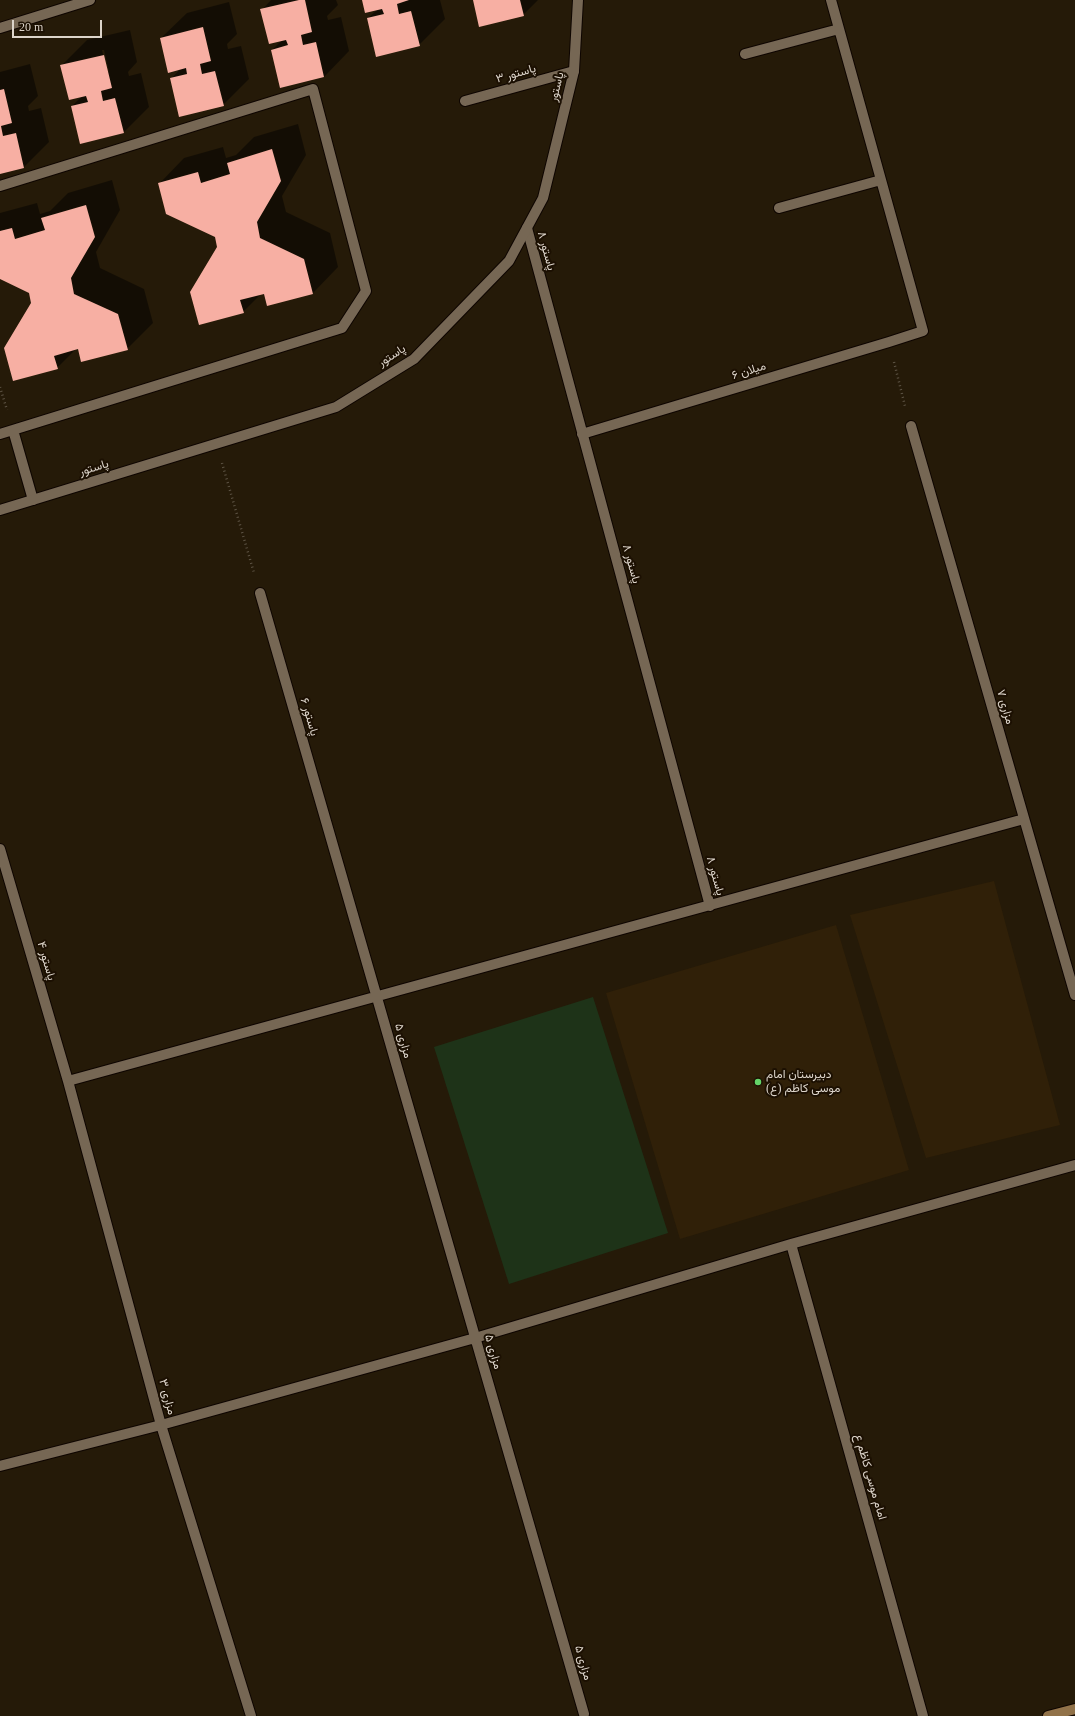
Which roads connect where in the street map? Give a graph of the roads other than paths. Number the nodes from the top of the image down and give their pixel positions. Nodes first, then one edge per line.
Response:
1 (90, 0) edge
2 (578, 0) edge
3 (831, 0) edge
4 (0, 28) edge
5 (839, 30) junction
6 (745, 54) dead end
7 (574, 71) junction
8 (465, 101) dead end
9 (881, 180) junction
10 (0, 186) edge
11 (779, 208) dead end
12 (527, 228) junction
13 (910, 426) road end
14 (13, 430) junction
15 (0, 434) edge
16 (582, 434) junction
17 (33, 500) junction
18 (0, 510) edge
19 (260, 593) road end
20 (1024, 819) junction
21 (0, 848) edge
22 (710, 906) junction
23 (1075, 995) edge
24 (377, 997) junction
25 (68, 1081) junction
26 (1075, 1165) edge
27 (791, 1244) junction
28 (475, 1338) junction
29 (161, 1425) junction
30 (0, 1466) edge
31 (1075, 1709) edge
32 (584, 1714) dead end
33 (251, 1716) edge
34 (923, 1716) edge
35 (1048, 1716) edge

1 - 4 street
2 - 7 street, پاستور
3 - 5 street
5 - 6 street
5 - 9 street
7 - 8 street, پاستور ۳
7 - 12 street, پاستور
9 - 11 street
9 - 16 street, میلان ۶
10 - 14 street
12 - 16 street, پاستور ۸
12 - 17 street, پاستور
13 - 20 street, مزاری ۷
14 - 15 street
14 - 17 street
16 - 22 street, پاستور ۸
17 - 18 street, پاستور
19 - 24 street, پاستور ۶
20 - 22 street
20 - 23 street, مزاری ۷
21 - 25 street, پاستور ۴
22 - 24 street
24 - 25 street
24 - 28 street, مزاری ۵
25 - 29 street, مزاری ۳
26 - 27 street
27 - 28 street
27 - 34 street, امام موسی کاظم ع
28 - 29 street
28 - 32 street, مزاری ۵
29 - 30 street
29 - 33 street, مزاری ۳
31 - 35 main road

